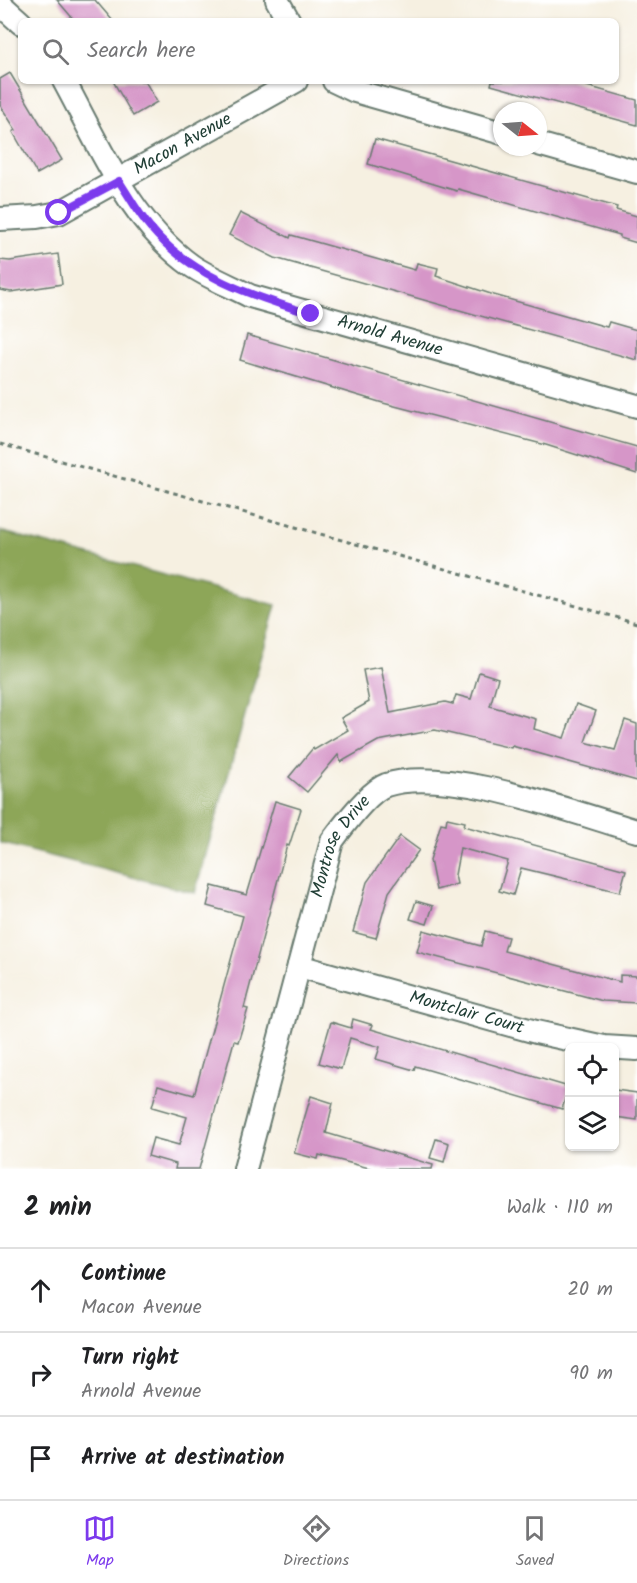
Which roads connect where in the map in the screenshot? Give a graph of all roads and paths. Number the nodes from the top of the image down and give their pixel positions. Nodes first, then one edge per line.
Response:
1 (277, 0) edge
2 (0, 4) edge
3 (287, 18) edge
4 (18, 19) edge
5 (66, 84) edge
6 (291, 84) edge
7 (341, 84) edge
8 (493, 131) edge
9 (547, 147) edge
10 (637, 172) edge
11 (119, 181) junction
12 (0, 219) edge
13 (637, 406) edge
14 (0, 444) edge
15 (637, 623) edge
16 (637, 831) edge
17 (299, 966) junction
18 (637, 1049) edge
19 (245, 1169) edge

1 - 3 street
2 - 4 street
5 - 11 street, Arnold Avenue
6 - 11 street, Macon Avenue
7 - 8 street
9 - 10 street
11 - 12 street, Macon Avenue
11 - 13 street, Arnold Avenue
14 - 15 path
16 - 17 street, Montrose Drive
17 - 18 street, Montclair Court
17 - 19 street, Montrose Drive

